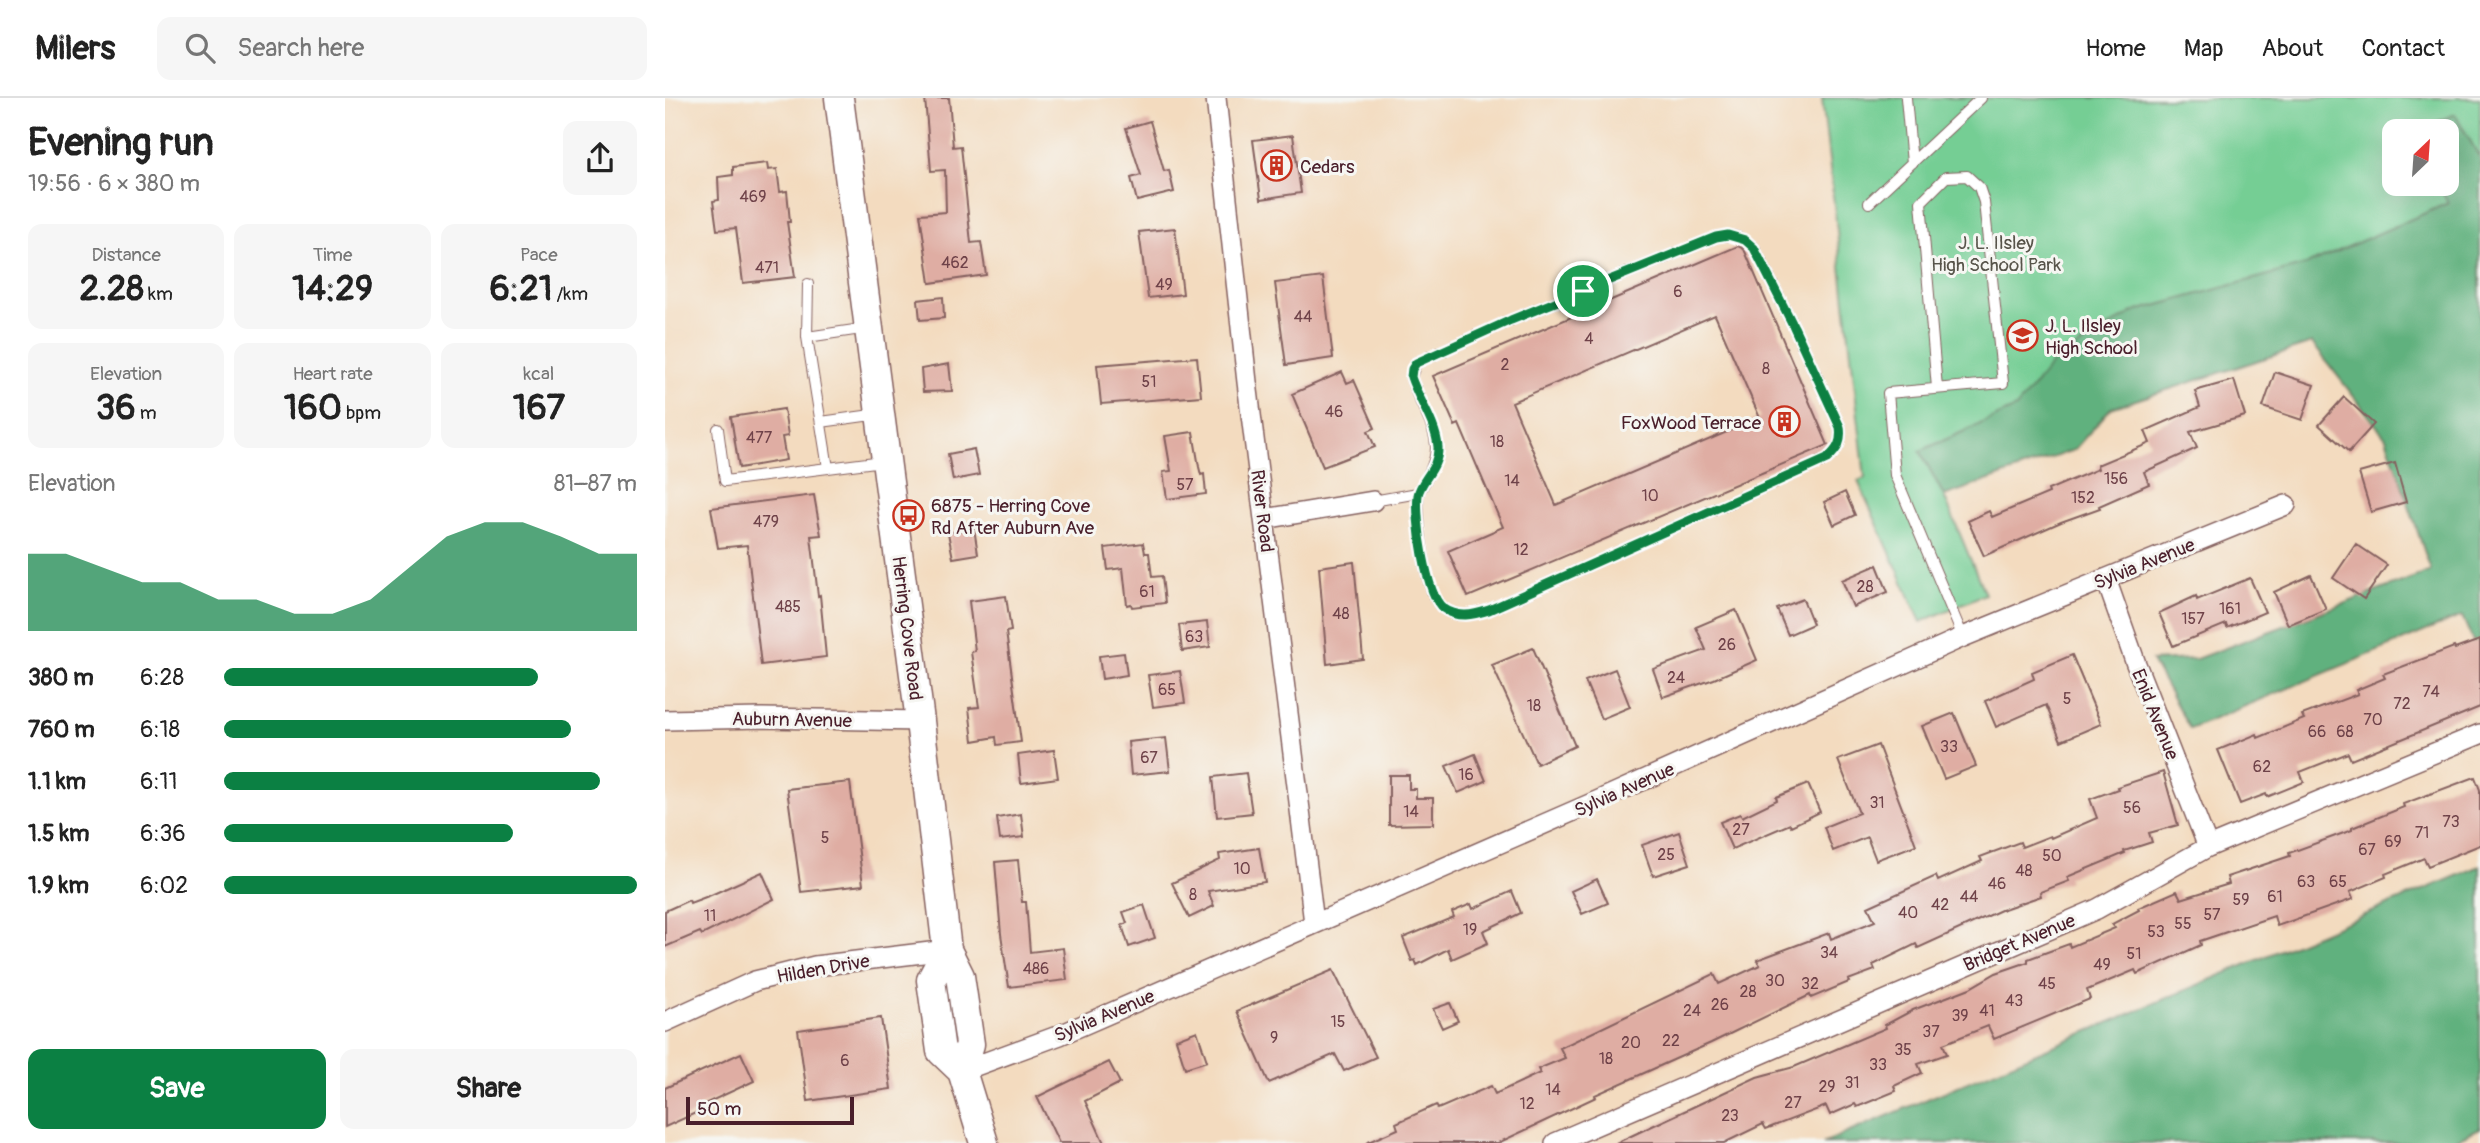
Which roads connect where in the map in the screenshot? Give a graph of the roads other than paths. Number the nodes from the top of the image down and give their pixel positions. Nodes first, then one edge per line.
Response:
1 (839, 98) edge
2 (1216, 98) edge
3 (1906, 98) edge
4 (1981, 98) edge
5 (1912, 163) junction
6 (1869, 202) dead end
7 (808, 284) dead end
8 (870, 328) junction
9 (807, 337) junction
10 (1937, 388) junction
11 (881, 414) junction
12 (821, 422) junction
13 (718, 429) dead end
14 (887, 460) junction
15 (828, 468) junction
16 (1418, 493) junction
17 (1373, 500) joint
18 (2286, 505) dead end
19 (1264, 519) junction
20 (2106, 579) junction
21 (1963, 637) junction
22 (665, 720) edge
23 (920, 721) junction
24 (2480, 734) edge
25 (2208, 847) junction
26 (1314, 923) junction
27 (947, 950) junction
28 (665, 1022) edge
29 (962, 1071) junction
30 (984, 1143) edge
31 (1555, 1143) edge

1 - 8 main road, Herring Cove Road
2 - 19 street, River Road
3 - 5 lane
4 - 5 lane
5 - 6 lane
7 - 9 lane
8 - 9 lane
8 - 11 main road, Herring Cove Road
9 - 12 lane
10 - 10 lane
10 - 21 lane
11 - 12 lane
11 - 14 main road, Herring Cove Road
12 - 15 lane
13 - 15 lane
14 - 15 lane
14 - 23 main road, Herring Cove Road
16 - 16 lane
16 - 17 lane
17 - 19 street
18 - 20 street, Sylvia Avenue
19 - 26 street, River Road
20 - 21 street, Sylvia Avenue
20 - 25 street, Enid Avenue
21 - 26 street, Sylvia Avenue
22 - 23 street, Auburn Avenue
23 - 27 main road, Herring Cove Road
24 - 25 street, Bridget Avenue
25 - 31 street, Bridget Avenue
26 - 29 street, Sylvia Avenue
27 - 28 street, Hilden Drive
27 - 29 main road
29 - 30 main road

